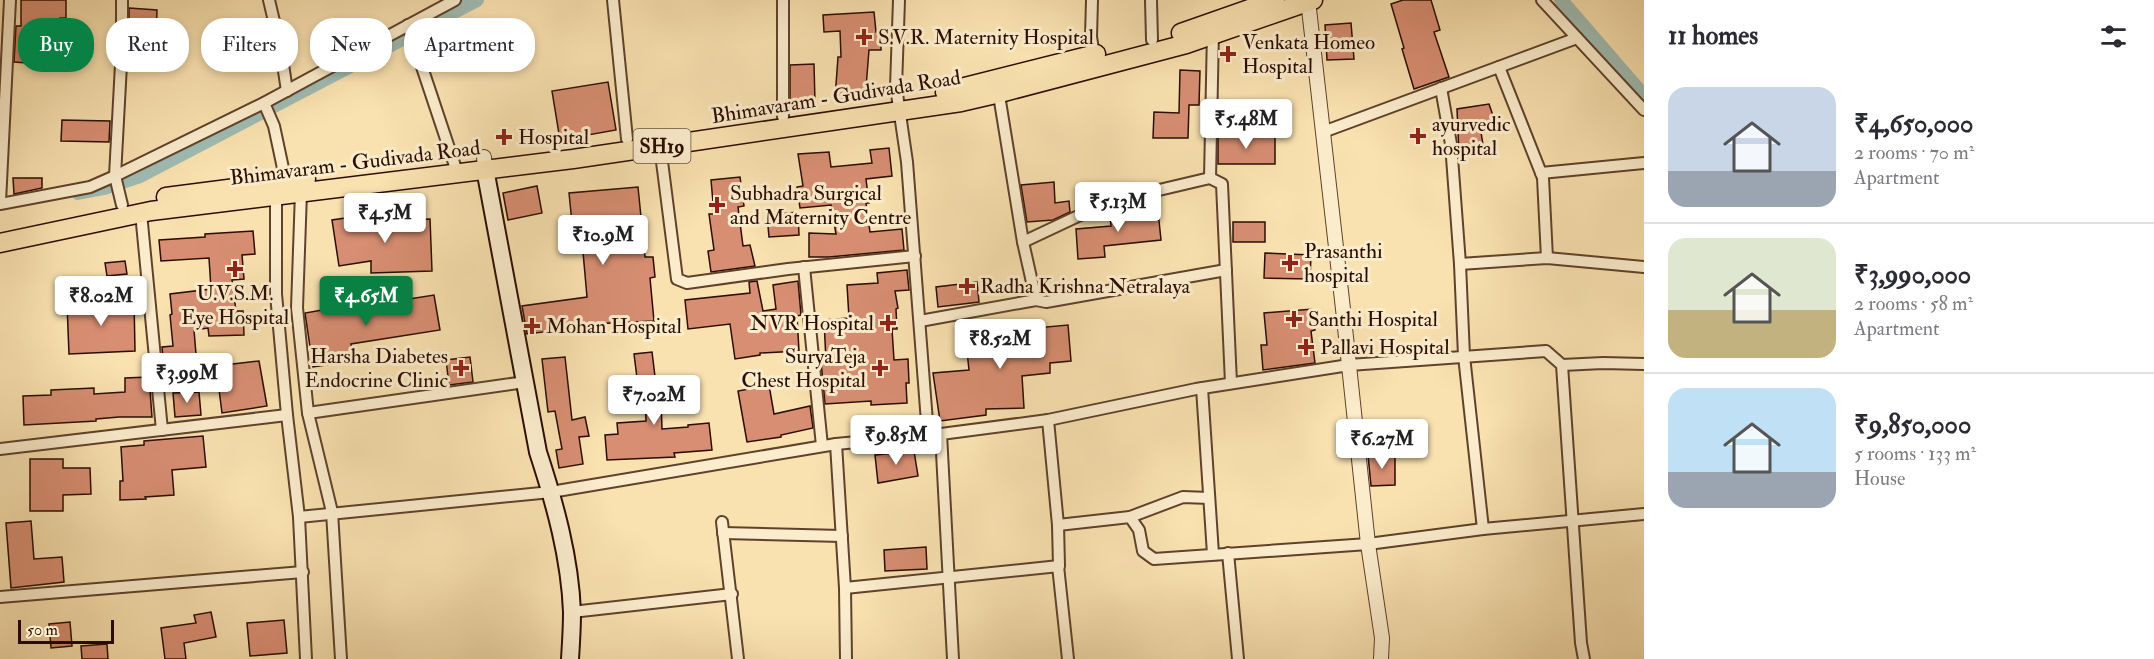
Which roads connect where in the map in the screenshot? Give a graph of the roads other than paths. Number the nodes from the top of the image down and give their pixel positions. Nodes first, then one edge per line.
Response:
1 (10, 0) edge
2 (122, 0) edge
3 (269, 0) edge
4 (454, 0) edge
5 (613, 0) edge
6 (783, 0) edge
7 (899, 0) edge
8 (1092, 0) edge
9 (1151, 0) edge
10 (1275, 0) edge
11 (1542, 0) edge
12 (1310, 1) edge
13 (435, 5) edge
14 (418, 18) edge
15 (404, 28) edge
16 (1213, 28) junction
17 (1577, 38) junction
18 (1152, 40) junction
19 (1094, 55) junction
20 (1499, 67) junction
21 (424, 72) edge
22 (998, 87) junction
23 (1441, 88) junction
24 (287, 91) junction
25 (264, 103) junction
26 (898, 105) junction
27 (1644, 110) edge
28 (783, 117) junction
29 (1323, 132) junction
30 (627, 139) junction
31 (660, 146) junction
32 (484, 163) junction
33 (1644, 163) edge
34 (455, 166) junction
35 (1541, 173) junction
36 (116, 178) junction
37 (1209, 178) junction
38 (285, 189) junction
39 (121, 202) junction
40 (0, 203) edge
41 (141, 213) junction
42 (0, 231) edge
43 (1023, 242) junction
44 (0, 243) edge
45 (915, 256) junction
46 (1547, 258) junction
47 (1460, 264) junction
48 (804, 267) junction
49 (1644, 267) edge
50 (1226, 270) junction
51 (1036, 300) junction
52 (920, 321) junction
53 (1464, 356) junction
54 (1644, 364) edge
55 (1349, 365) junction
56 (1562, 365) junction
57 (525, 382) junction
58 (1231, 384) junction
59 (1202, 388) junction
60 (308, 413) junction
61 (287, 415) junction
62 (1048, 420) junction
63 (162, 430) junction
64 (940, 434) junction
65 (928, 435) junction
66 (836, 444) junction
67 (822, 446) junction
68 (0, 449) edge
69 (551, 492) junction
70 (1209, 498) junction
71 (332, 512) junction
72 (1644, 514) edge
73 (298, 517) junction
74 (1130, 517) junction
75 (1572, 520) junction
76 (1058, 525) junction
77 (1483, 529) junction
78 (842, 536) junction
79 (1368, 544) junction
80 (1228, 553) junction
81 (1213, 554) junction
82 (1059, 566) junction
83 (303, 572) junction
84 (949, 576) junction
85 (845, 588) junction
86 (732, 594) junction
87 (0, 596) edge
88 (572, 612) junction
89 (306, 659) edge
90 (341, 659) edge
91 (570, 659) edge
92 (738, 659) edge
93 (846, 659) edge
94 (952, 659) edge
95 (1068, 659) edge
96 (1238, 659) edge
97 (1381, 659) edge
98 (1584, 659) edge

1 - 40 street
2 - 36 street
3 - 24 street
4 - 13 street
5 - 30 street
6 - 28 street
7 - 26 street
8 - 19 street
9 - 18 street
10 - 16 main road, Bhimavaram - Gudivada Road / SH19
11 - 17 street
12 - 16 main road, Bhimavaram - Gudivada Road / SH19
12 - 29 street
13 - 14 street
15 - 24 street
16 - 18 main road, Bhimavaram - Gudivada Road / SH19
16 - 22 main road, Bhimavaram - Gudivada Road / SH19
16 - 37 street
17 - 20 street
17 - 27 street
18 - 19 main road, Bhimavaram - Gudivada Road / SH19
19 - 22 main road, Bhimavaram - Gudivada Road / SH19
20 - 23 street
20 - 35 street
21 - 34 street
22 - 26 main road, Bhimavaram - Gudivada Road / SH19
22 - 43 street
23 - 29 street
23 - 47 street
24 - 25 street
25 - 36 street
25 - 38 street
26 - 28 main road, Bhimavaram - Gudivada Road / SH19
26 - 31 main road, Bhimavaram - Gudivada Road / SH19
26 - 45 street
28 - 30 main road, Bhimavaram - Gudivada Road / SH19
29 - 55 street
30 - 32 main road, Bhimavaram - Gudivada Road / SH19
31 - 32 main road, Bhimavaram - Gudivada Road / SH19
31 - 48 street
32 - 34 main road, Bhimavaram - Gudivada Road / SH19
32 - 57 main road
33 - 35 street
34 - 38 main road, Bhimavaram - Gudivada Road / SH19
35 - 46 street
36 - 39 street
36 - 40 street
37 - 43 street
37 - 50 street
38 - 39 main road, Bhimavaram - Gudivada Road / SH19
38 - 41 main road, Bhimavaram - Gudivada Road / SH19
38 - 60 street
38 - 61 street
39 - 42 main road, Bhimavaram - Gudivada Road / SH19
41 - 44 main road, Bhimavaram - Gudivada Road / SH19
41 - 63 street
43 - 51 street
45 - 48 street
45 - 52 street
46 - 47 street
46 - 49 street
47 - 53 street
48 - 67 street
50 - 51 street
50 - 58 street
51 - 52 street
52 - 65 street
53 - 55 street
53 - 56 street
53 - 77 street
54 - 56 street
55 - 58 street
55 - 79 street
56 - 75 street
57 - 60 street
57 - 69 main road
58 - 59 street
59 - 62 street
59 - 70 street
60 - 71 street
61 - 63 street
61 - 73 street
62 - 64 street
62 - 76 street
63 - 68 street
64 - 65 street
64 - 84 street
65 - 66 street
66 - 67 street
66 - 78 street
67 - 69 street
69 - 71 street
69 - 88 main road
70 - 74 street
70 - 81 street
71 - 73 street
71 - 90 street
72 - 75 street
73 - 83 street
74 - 76 street
74 - 81 street
75 - 77 street
75 - 98 street
76 - 82 street
77 - 79 street
78 - 85 street
78 - 86 street
79 - 80 street
79 - 97 street
80 - 81 street
80 - 96 street
82 - 84 street
82 - 95 street
83 - 87 street
83 - 89 street
84 - 85 street
84 - 94 street
85 - 93 street
86 - 88 street
86 - 92 street
88 - 91 main road

